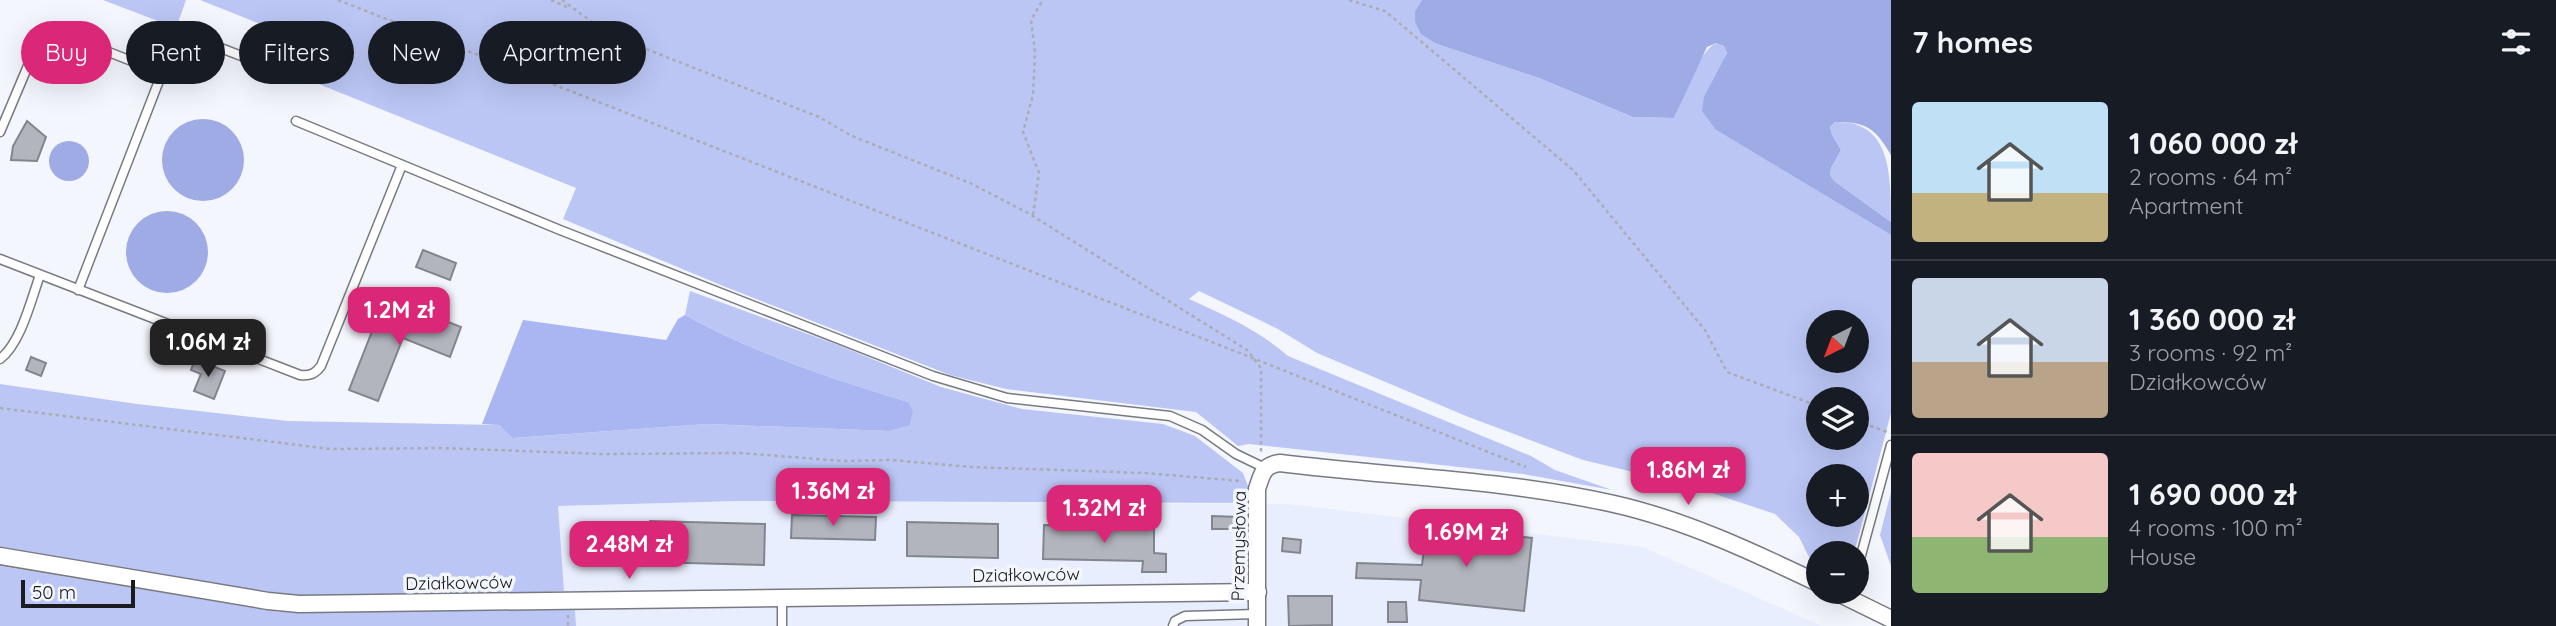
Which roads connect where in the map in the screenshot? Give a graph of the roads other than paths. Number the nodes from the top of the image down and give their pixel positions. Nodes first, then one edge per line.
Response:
1 (126, 59) edge
2 (158, 84) edge
3 (296, 121) dead end
4 (0, 132) edge
5 (401, 165) junction
6 (0, 259) edge
7 (40, 275) junction
8 (78, 289) junction
9 (0, 359) edge
10 (1891, 445) edge
11 (1262, 475) junction
12 (1865, 541) edge
13 (0, 556) edge
14 (1806, 578) edge
15 (1258, 592) junction
16 (782, 597) junction
17 (1864, 604) edge
18 (1891, 619) edge
19 (1257, 620) edge
20 (782, 626) edge
21 (1173, 626) edge

1 - 4 lane
2 - 8 lane
3 - 5 lane
5 - 8 lane
5 - 11 lane
6 - 7 lane
7 - 8 lane
7 - 9 lane
10 - 12 lane
11 - 14 street
11 - 15 street, Przemysłowa
13 - 16 street, Działkowców
15 - 16 street, Działkowców
15 - 19 street, Przemysłowa
16 - 20 lane
17 - 18 street
19 - 21 lane

